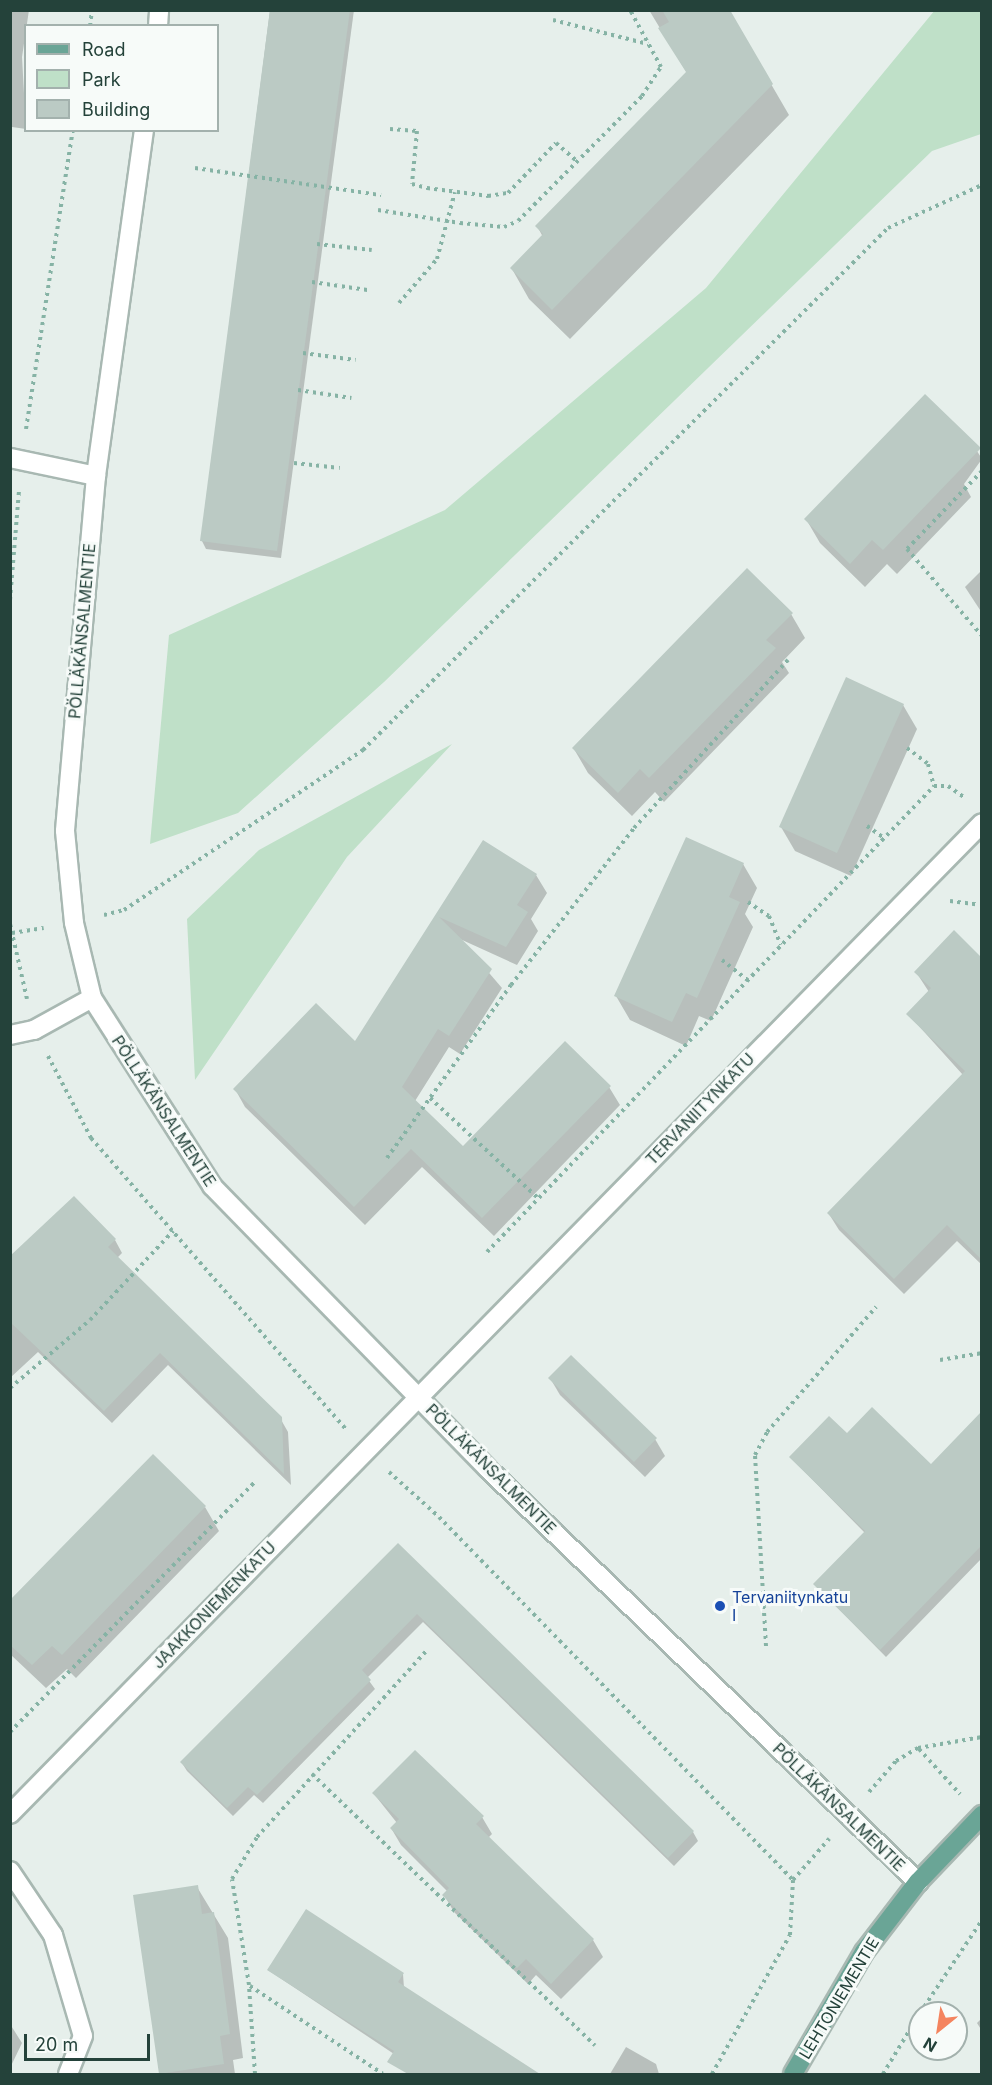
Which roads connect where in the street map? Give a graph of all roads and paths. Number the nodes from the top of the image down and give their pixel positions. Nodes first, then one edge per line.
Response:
1 (630, 10) edge
2 (552, 20) dead end
3 (648, 44) junction
4 (390, 129) dead end
5 (73, 132) edge
6 (144, 132) edge
7 (577, 161) junction
8 (195, 168) dead end
9 (981, 186) edge
10 (454, 192) junction
11 (381, 195) dead end
12 (378, 210) dead end
13 (448, 222) junction
14 (317, 244) dead end
15 (372, 250) dead end
16 (312, 282) dead end
17 (367, 290) dead end
18 (399, 303) dead end
19 (303, 353) dead end
20 (356, 360) dead end
21 (298, 390) dead end
22 (351, 398) dead end
23 (16, 459) edge
24 (294, 463) dead end
25 (340, 468) dead end
26 (981, 471) edge
27 (96, 476) junction
28 (10, 600) edge
29 (981, 636) edge
30 (788, 660) dead end
31 (907, 748) dead end
32 (934, 786) junction
33 (969, 802) dead end
34 (981, 823) edge
35 (867, 826) dead end
36 (884, 838) junction
37 (748, 902) dead end
38 (74, 923) junction
39 (10, 924) edge
40 (12, 933) edge
41 (782, 945) junction
42 (722, 960) dead end
43 (748, 981) junction
44 (92, 998) junction
45 (34, 1030) junction
46 (10, 1035) edge
47 (429, 1098) junction
48 (387, 1158) dead end
49 (539, 1198) junction
50 (173, 1231) junction
51 (487, 1252) dead end
52 (876, 1307) dead end
53 (981, 1353) edge
54 (940, 1360) dead end
55 (10, 1388) edge
56 (418, 1395) junction
57 (364, 1450) junction
58 (254, 1483) dead end
59 (766, 1646) dead end
60 (428, 1649) dead end
61 (10, 1732) edge
62 (981, 1737) edge
63 (918, 1748) junction
64 (312, 1774) junction
65 (10, 1814) edge
66 (981, 1815) edge
67 (849, 1816) junction
68 (10, 1871) edge
69 (793, 1881) junction
70 (918, 1882) junction
71 (981, 1920) edge
72 (249, 1985) junction
73 (928, 2001) edge
74 (908, 2033) edge
75 (596, 2045) dead end
76 (68, 2074) edge
77 (255, 2074) edge
78 (383, 2074) edge
79 (712, 2074) edge
80 (793, 2074) edge
81 (883, 2074) edge

1 - 3 path
2 - 3 path
3 - 7 path
4 - 10 path
5 - 23 path
6 - 27 street, PÖLLÄKÄNSALMENTIE
7 - 10 path
7 - 13 path
8 - 11 path
9 - 38 path
10 - 13 path
12 - 13 path
13 - 18 path
14 - 15 path
16 - 17 path
19 - 20 path
21 - 22 path
23 - 27 street
23 - 28 path
24 - 25 path
26 - 29 path
27 - 38 street, PÖLLÄKÄNSALMENTIE
30 - 47 path
31 - 32 path
32 - 33 path
32 - 36 path
34 - 56 street, TERVANIITYNKATU
35 - 36 path
36 - 41 path
37 - 41 path
38 - 40 path
38 - 44 street, PÖLLÄKÄNSALMENTIE
39 - 40 path
40 - 45 path
41 - 43 path
42 - 43 path
43 - 49 path
44 - 45 street
44 - 56 street, PÖLLÄKÄNSALMENTIE
45 - 46 street
45 - 50 path
47 - 48 path
47 - 49 path
49 - 51 path
50 - 55 path
50 - 57 path
52 - 59 path
53 - 54 path
56 - 57 street, JAAKKONIEMENKATU
56 - 67 street, PÖLLÄKÄNSALMENTIE
57 - 65 street, JAAKKONIEMENKATU
57 - 69 path
58 - 61 path
60 - 64 path
62 - 63 path
63 - 66 path
63 - 67 path
64 - 72 path
64 - 75 path
66 - 70 main road, LEHTONIEMENTIE
67 - 69 path
67 - 70 street, PÖLLÄKÄNSALMENTIE
68 - 76 street
69 - 79 path
70 - 80 main road, LEHTONIEMENTIE
71 - 73 path
72 - 77 path
72 - 78 path
74 - 81 path

